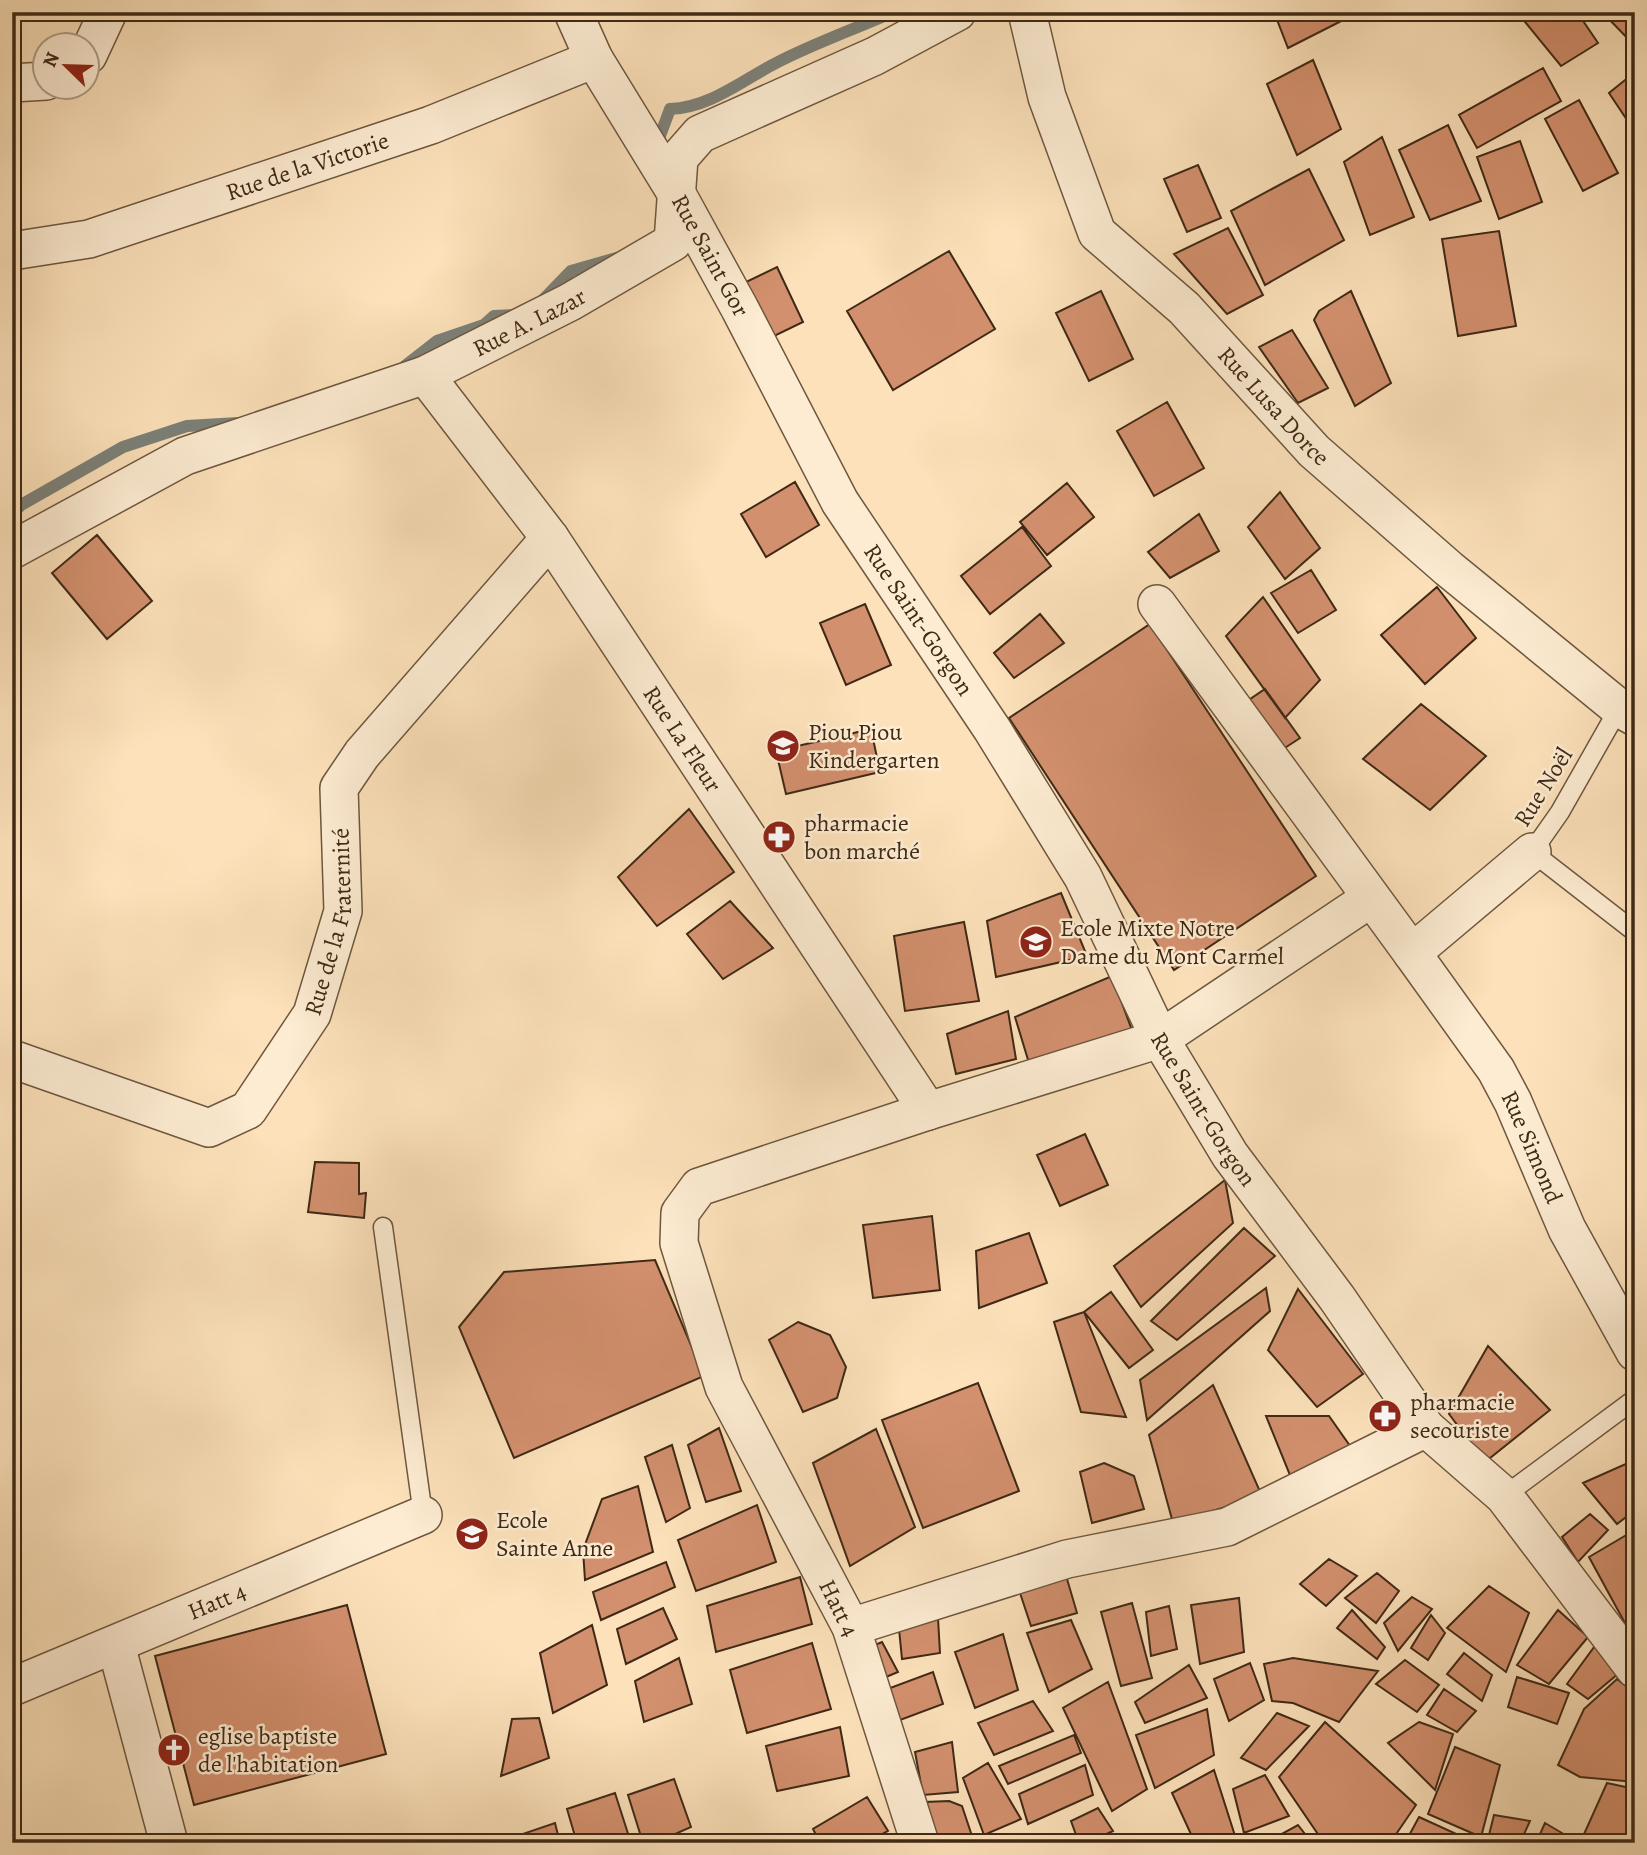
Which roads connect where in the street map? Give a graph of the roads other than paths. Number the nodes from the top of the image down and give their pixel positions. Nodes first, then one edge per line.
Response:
1 (108, 12) edge
2 (573, 12) edge
3 (957, 12) edge
4 (1027, 12) edge
5 (99, 32) edge
6 (594, 59) junction
7 (32, 82) edge
8 (12, 83) edge
9 (678, 196) junction
10 (12, 251) edge
11 (425, 375) junction
12 (840, 502) joint
13 (550, 538) junction
14 (12, 550) edge
15 (1157, 604) dead end
16 (1627, 712) edge
17 (1532, 852) junction
18 (1371, 898) junction
19 (1635, 932) edge
20 (1412, 953) junction
21 (1160, 1039) junction
22 (12, 1059) edge
23 (928, 1111) junction
24 (383, 1227) dead end
25 (1635, 1352) edge
26 (1635, 1399) edge
27 (1426, 1428) junction
28 (1504, 1496) junction
29 (423, 1515) joint
30 (851, 1627) junction
31 (116, 1645) junction
32 (1635, 1669) edge
33 (12, 1687) edge
34 (169, 1843) edge
35 (920, 1843) edge

1 - 5 street
2 - 6 street, Rue Saint Gor
3 - 9 street, Rue A. Lazar
4 - 16 street, Rue Lusa Dorce
6 - 9 street, Rue Saint Gor
6 - 10 street, Rue de la Victorie
7 - 8 street
9 - 11 street, Rue A. Lazar
9 - 12 street, Rue Saint Gor
11 - 13 street, Rue La Fleur
11 - 14 street, Rue A. Lazar
12 - 21 street, Rue Saint-Gorgon
13 - 22 street, Rue de la Fraternité
13 - 23 street, Rue La Fleur
15 - 18 street, Rue Simond
16 - 17 lane, Rue Noël
17 - 19 lane, Rue Noël
17 - 20 street
18 - 20 street, Rue Simond
18 - 21 street, Hatt 4
20 - 25 street, Rue Simond
21 - 23 street, Hatt 4
21 - 27 street, Rue Saint-Gorgon
23 - 30 street, Hatt 4
24 - 29 lane
26 - 28 lane
27 - 28 street, Rue Saint-Gorgon
27 - 30 street
28 - 32 street, Rue Saint-Gorgon
29 - 31 street, Hatt 4
30 - 35 street, Hatt 4
31 - 33 street, Hatt 4
31 - 34 street

